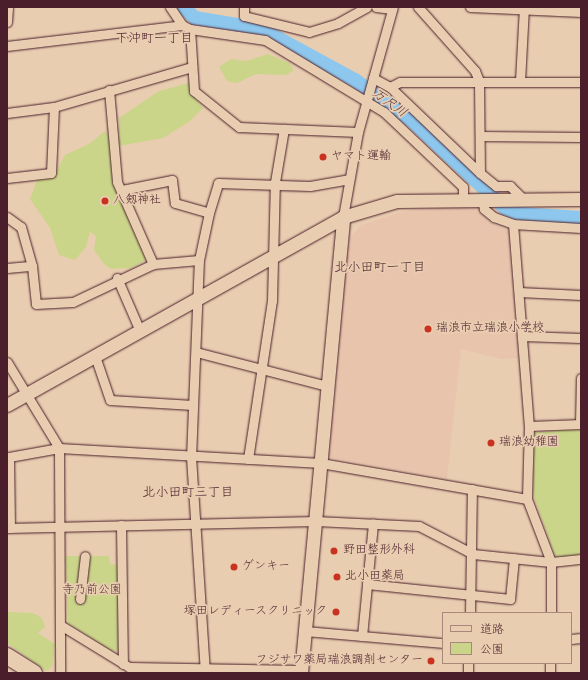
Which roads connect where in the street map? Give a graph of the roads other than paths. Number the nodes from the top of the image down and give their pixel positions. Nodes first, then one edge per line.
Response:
1 (8, 7) edge
2 (170, 7) edge
3 (244, 7) edge
4 (367, 7) edge
5 (376, 7) edge
6 (418, 7) edge
7 (470, 7) edge
8 (392, 8) edge
9 (523, 8) edge
10 (581, 12) edge
11 (7, 22) edge
12 (186, 27) junction
13 (7, 46) edge
14 (192, 67) junction
15 (373, 78) junction
16 (479, 81) junction
17 (520, 81) junction
18 (581, 82) edge
19 (390, 87) junction
20 (109, 90) junction
21 (366, 101) junction
22 (54, 107) junction
23 (7, 113) edge
24 (284, 129) junction
25 (358, 132) junction
26 (480, 136) junction
27 (581, 137) edge
28 (480, 173) junction
29 (7, 178) edge
30 (348, 179) junction
31 (275, 182) junction
32 (122, 190) junction
33 (463, 198) junction
34 (482, 198) junction
35 (522, 198) junction
36 (581, 199) edge
37 (209, 213) junction
38 (7, 217) edge
39 (343, 217) junction
40 (513, 224) junction
41 (581, 228) edge
42 (272, 256) junction
43 (199, 260) junction
44 (153, 264) junction
45 (32, 266) junction
46 (7, 268) edge
47 (117, 278) junction
48 (518, 292) junction
49 (581, 295) edge
50 (197, 299) junction
51 (140, 331) junction
52 (522, 336) junction
53 (581, 338) edge
54 (196, 352) junction
55 (95, 356) junction
56 (7, 362) edge
57 (261, 370) junction
58 (581, 378) edge
59 (327, 386) junction
60 (24, 395) junction
61 (7, 405) edge
62 (194, 405) junction
63 (581, 424) edge
64 (529, 426) junction
65 (59, 448) junction
66 (191, 458) junction
67 (248, 459) junction
68 (321, 463) junction
69 (472, 489) junction
70 (527, 499) junction
71 (316, 521) junction
72 (373, 524) junction
73 (121, 525) junction
74 (198, 525) junction
75 (61, 526) junction
76 (8, 528) edge
77 (473, 554) junction
78 (84, 556) dead end
79 (514, 558) junction
80 (581, 558) edge
81 (551, 562) junction
82 (367, 584) junction
83 (471, 595) junction
84 (80, 599) dead end
85 (470, 612) edge
86 (551, 612) edge
87 (62, 626) junction
88 (305, 631) junction
89 (362, 636) junction
90 (442, 643) edge
91 (7, 656) edge
92 (123, 664) junction
93 (7, 668) edge
94 (205, 671) edge
95 (247, 671) edge
96 (302, 672) edge
97 (14, 673) edge
98 (34, 673) edge
99 (60, 673) edge

1 - 11 street
2 - 12 street
3 - 4 street
5 - 8 street
6 - 16 street
7 - 9 street
8 - 15 street
9 - 10 street
9 - 17 street
12 - 13 street
12 - 14 street
12 - 21 street
14 - 20 street
14 - 24 street
15 - 19 street
15 - 21 street
16 - 17 street
16 - 19 street
16 - 26 street
17 - 18 street
19 - 28 street
20 - 22 street
20 - 32 street
21 - 25 street
21 - 33 street
22 - 23 street
22 - 29 street
24 - 25 street
24 - 31 street
25 - 30 street
26 - 27 street
26 - 28 street
28 - 35 street
30 - 31 street
30 - 39 street
31 - 37 street
31 - 42 street
32 - 37 street
32 - 44 street
33 - 34 street
33 - 39 street
34 - 35 street
34 - 40 street
35 - 36 street
37 - 43 street
38 - 45 street
39 - 42 street
39 - 59 street
40 - 41 street
40 - 48 street
42 - 50 street
42 - 57 street
43 - 44 street
43 - 50 street
44 - 47 street
45 - 46 street
45 - 47 street
47 - 51 street
48 - 49 street
48 - 52 street
50 - 51 street
50 - 54 street
51 - 55 street
52 - 53 street
52 - 64 street
54 - 57 street
54 - 62 street
55 - 60 street
55 - 62 street
56 - 60 street
57 - 59 street
57 - 67 street
58 - 63 street
59 - 68 street
60 - 61 street
60 - 65 street
62 - 66 street
63 - 64 street
64 - 70 street
65 - 66 street
65 - 75 street
65 - 76 street
66 - 67 street
66 - 74 street
67 - 68 street
68 - 69 street
68 - 71 street
69 - 70 street
69 - 77 street
70 - 81 street
71 - 72 street
71 - 74 street
71 - 88 street
72 - 77 street
72 - 82 street
73 - 74 street
73 - 75 street
73 - 92 street
74 - 94 street
75 - 76 street
75 - 87 street
77 - 79 street
77 - 83 street
78 - 84 street
79 - 81 street
79 - 83 street
80 - 81 street
81 - 86 street
82 - 83 street
82 - 89 street
83 - 85 street
87 - 92 street
87 - 99 street
88 - 89 street
88 - 96 street
89 - 90 street
91 - 98 highway
92 - 94 street
93 - 97 highway
94 - 95 street
95 - 96 street

